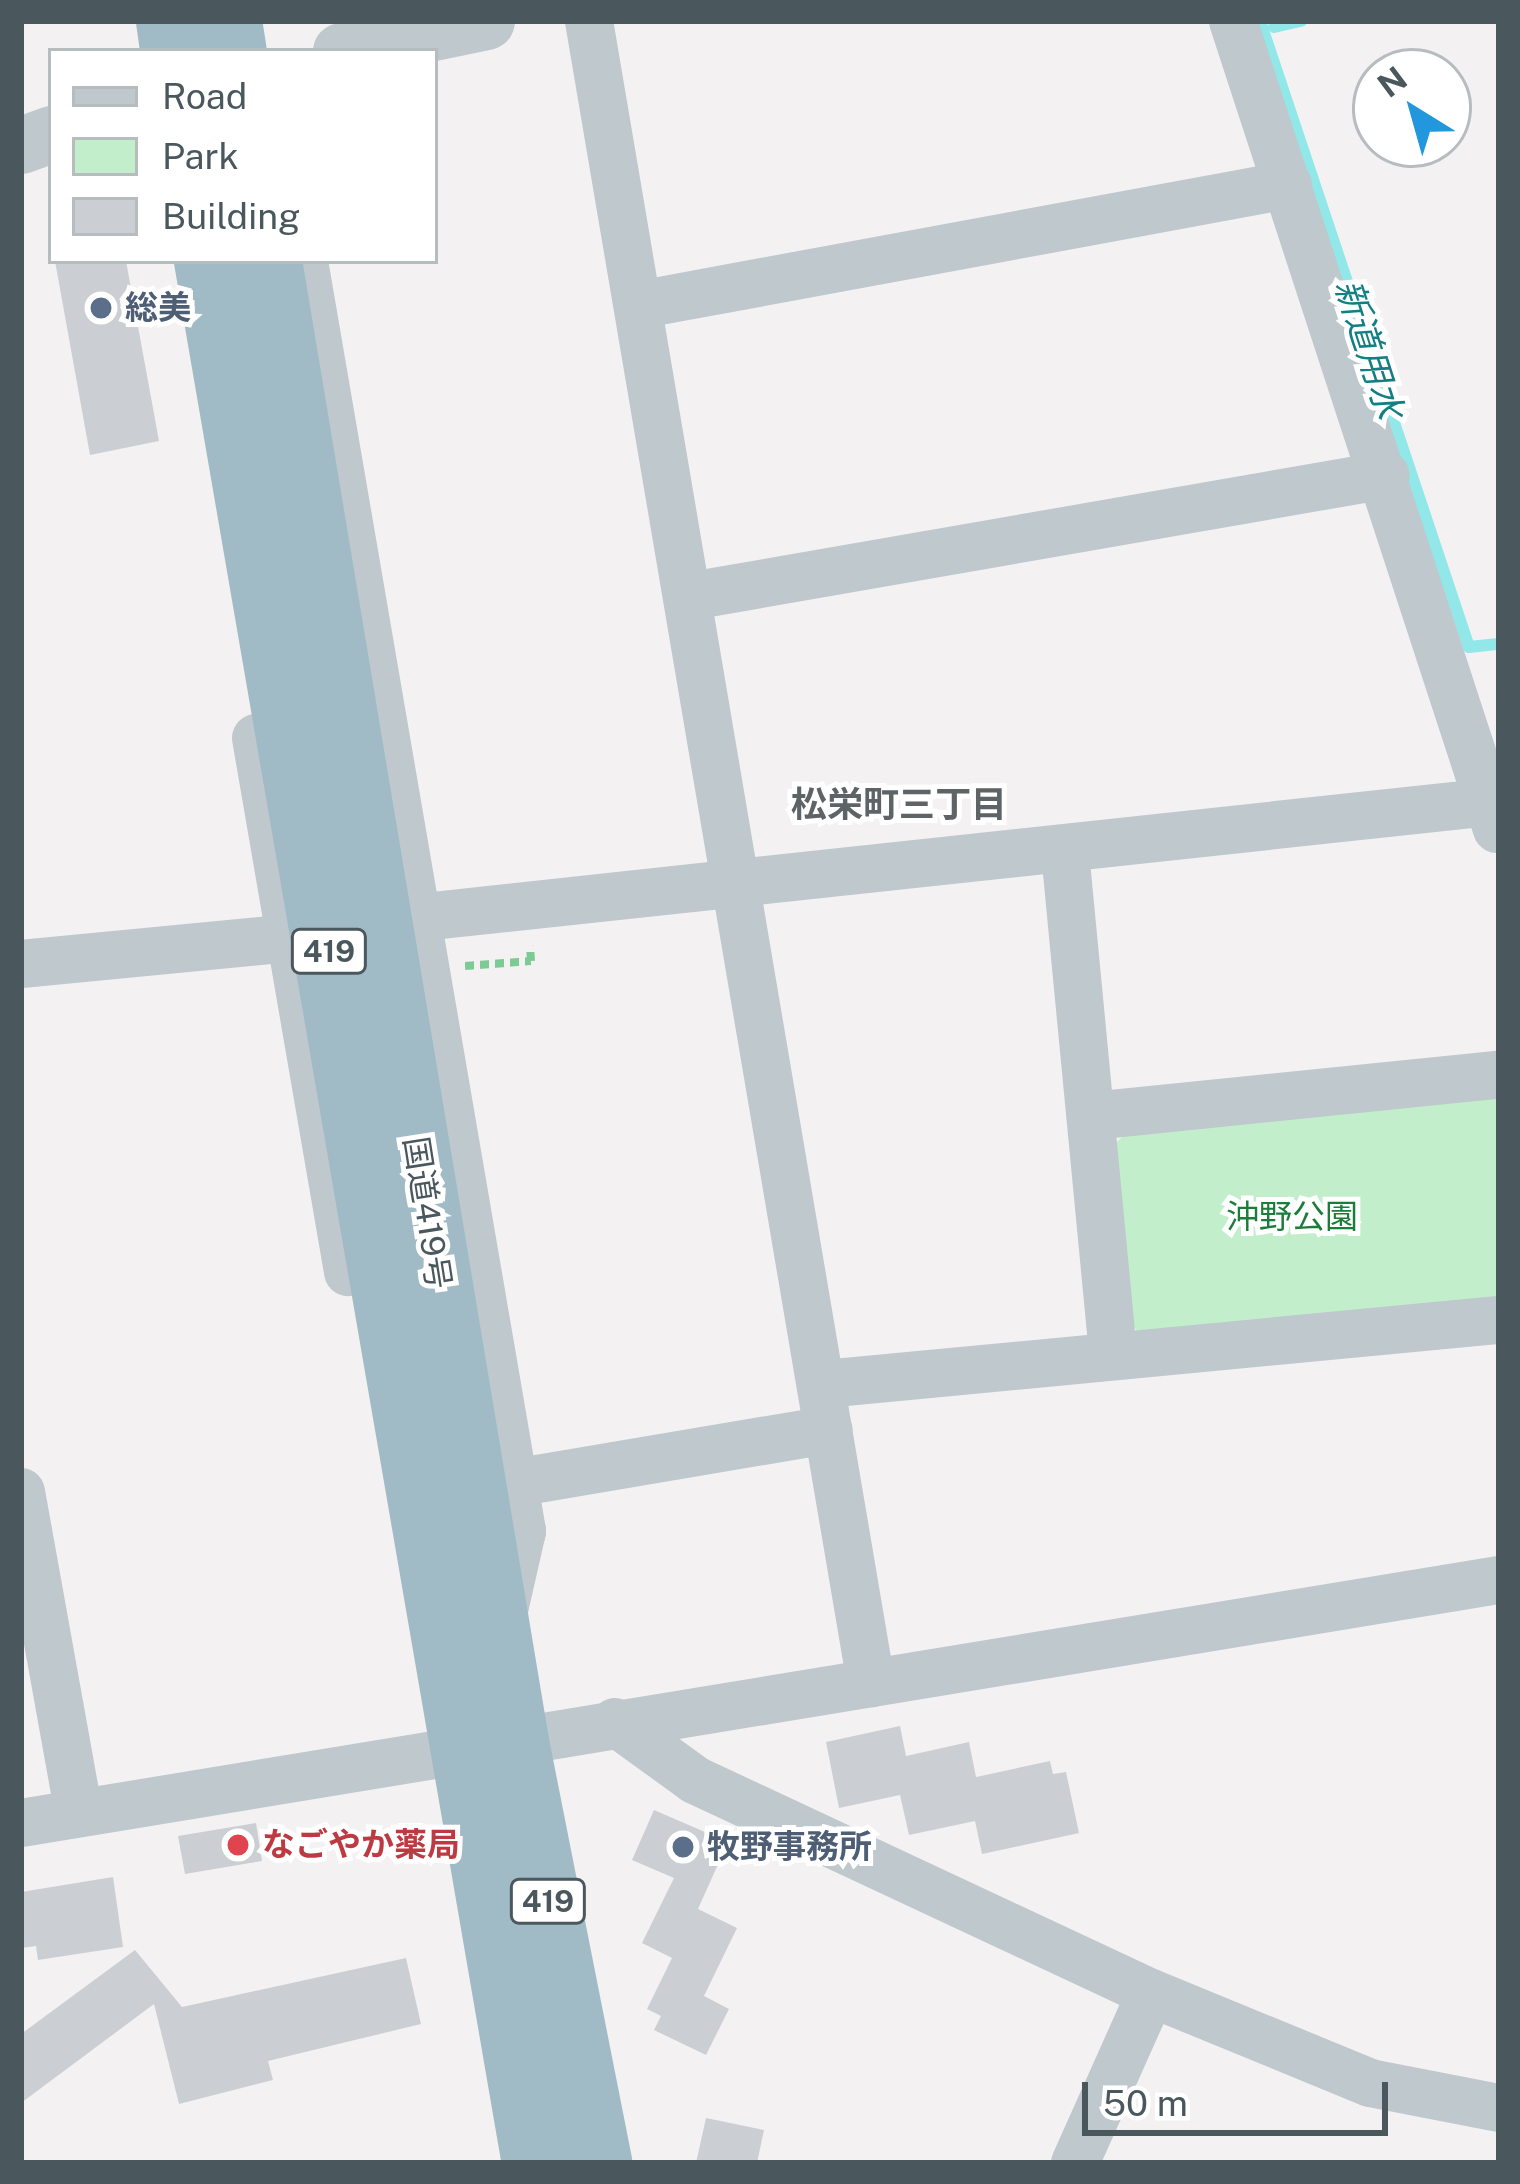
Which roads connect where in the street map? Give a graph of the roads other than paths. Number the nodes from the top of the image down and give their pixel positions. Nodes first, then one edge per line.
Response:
1 (487, 21) edge
2 (590, 21) edge
3 (1234, 21) edge
4 (356, 48) edge
5 (1288, 185) junction
6 (177, 264) edge
7 (208, 264) edge
8 (268, 264) edge
9 (305, 264) edge
10 (638, 305) junction
11 (1386, 475) junction
12 (691, 596) junction
13 (1496, 812) edge
14 (1065, 852) junction
15 (736, 884) junction
16 (423, 917) junction
17 (289, 938) junction
18 (21, 964) edge
19 (1499, 1075) edge
20 (1092, 1116) junction
21 (1499, 1320) edge
22 (1113, 1354) junction
23 (826, 1407) junction
24 (514, 1483) junction
25 (21, 1492) edge
26 (1499, 1580) edge
27 (474, 1640) junction
28 (872, 1683) junction
29 (615, 1722) junction
30 (493, 1746) junction
31 (79, 1814) junction
32 (21, 1823) edge
33 (1150, 1993) junction
34 (1499, 2108) edge
35 (535, 2163) edge
36 (599, 2163) edge
37 (1075, 2163) edge

1 - 4 street
2 - 10 street
3 - 5 street
5 - 10 street
5 - 11 street
6 - 17 street
7 - 27 highway, 国道419号 / 419
8 - 27 highway, 国道419号 / 419
9 - 16 street
10 - 12 street
11 - 12 street
11 - 13 street
12 - 15 street
13 - 14 street
14 - 15 street
14 - 20 street
15 - 16 street
15 - 23 street
16 - 24 street
17 - 18 street
17 - 27 street
19 - 20 street
20 - 22 street
21 - 22 street
22 - 23 street
23 - 24 street
23 - 28 street
24 - 27 street
25 - 31 street
26 - 28 street
27 - 30 highway, 国道419号 / 419
28 - 29 street
29 - 30 street
29 - 33 street
30 - 31 street
30 - 35 highway, 国道419号 / 419
30 - 36 highway, 国道419号 / 419
31 - 32 street
33 - 34 street
33 - 37 street

